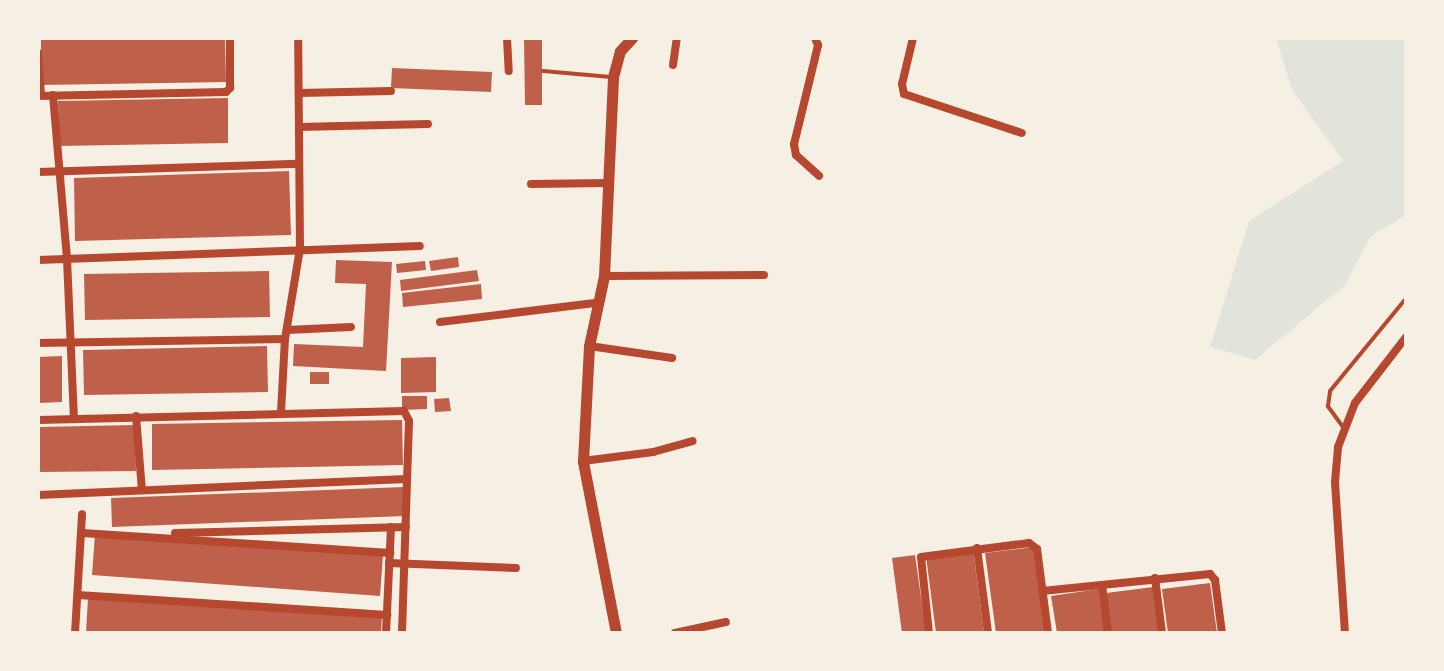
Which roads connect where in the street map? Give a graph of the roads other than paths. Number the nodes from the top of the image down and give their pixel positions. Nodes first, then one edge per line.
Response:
1 (230, 38) edge
2 (298, 38) edge
3 (507, 38) edge
4 (632, 38) edge
5 (677, 38) edge
6 (815, 38) edge
7 (913, 38) edge
8 (38, 53) edge
9 (673, 65) dead end
10 (509, 71) dead end
11 (543, 71) dead end
12 (613, 77) junction
13 (391, 91) dead end
14 (299, 93) junction
15 (53, 95) junction
16 (40, 96) edge
17 (428, 124) dead end
18 (299, 127) junction
19 (1022, 133) dead end
20 (298, 164) junction
21 (58, 171) junction
22 (38, 172) edge
23 (819, 176) dead end
24 (608, 183) junction
25 (531, 184) dead end
26 (420, 246) dead end
27 (300, 248) junction
28 (67, 259) junction
29 (38, 260) edge
30 (764, 275) dead end
31 (604, 276) junction
32 (1404, 301) dead end
33 (595, 303) junction
34 (440, 322) dead end
35 (351, 327) dead end
36 (286, 334) junction
37 (1406, 337) edge
38 (70, 342) junction
39 (38, 343) edge
40 (589, 346) junction
41 (672, 358) dead end
42 (281, 412) junction
43 (136, 416) junction
44 (74, 418) junction
45 (38, 420) edge
46 (1343, 427) junction
47 (693, 441) dead end
48 (583, 461) junction
49 (407, 479) junction
50 (142, 490) junction
51 (38, 495) edge
52 (82, 514) dead end
53 (391, 527) junction
54 (406, 527) junction
55 (82, 533) junction
56 (126, 534) junction
57 (977, 548) junction
58 (390, 558) junction
59 (405, 563) junction
60 (516, 568) dead end
61 (1155, 578) junction
62 (1102, 585) junction
63 (1042, 591) junction
64 (78, 595) junction
65 (387, 615) junction
66 (726, 622) dead end
67 (75, 633) edge
68 (386, 633) edge
69 (402, 633) edge
70 (616, 633) edge
71 (675, 633) edge
72 (929, 633) edge
73 (988, 633) edge
74 (1048, 633) edge
75 (1108, 633) edge
76 (1162, 633) edge
77 (1222, 633) edge
78 (1345, 633) edge

1 - 15 street
2 - 14 street
3 - 10 street
4 - 12 street
5 - 9 street
6 - 23 street
7 - 19 street
8 - 16 street
11 - 12 lane
12 - 24 street
13 - 14 street
14 - 18 street
15 - 16 street
15 - 21 street
17 - 18 street
18 - 20 street
20 - 21 street
20 - 27 street
21 - 22 street
21 - 28 street
24 - 25 street
24 - 31 street
26 - 27 street
27 - 28 street
27 - 36 street
28 - 29 street
28 - 38 street
30 - 31 street
31 - 33 street
32 - 46 lane
33 - 34 street
33 - 40 street
35 - 36 street
36 - 38 street
36 - 42 street
37 - 46 street
38 - 39 street
38 - 44 street
40 - 41 street
40 - 48 street
42 - 43 street
42 - 49 street
43 - 44 street
43 - 50 street
44 - 45 street
46 - 78 street
47 - 48 street
48 - 70 street
49 - 50 street
49 - 54 street
50 - 51 street
52 - 55 street
53 - 54 street
53 - 56 street
53 - 58 street
54 - 59 street
55 - 56 street
55 - 64 street
56 - 58 street
57 - 63 street
57 - 72 street
57 - 73 street
58 - 59 street
58 - 65 street
59 - 60 street
59 - 69 street
61 - 62 street
61 - 76 street
61 - 77 street
62 - 63 street
62 - 75 street
63 - 74 street
64 - 65 street
64 - 67 street
65 - 68 street
66 - 71 street

